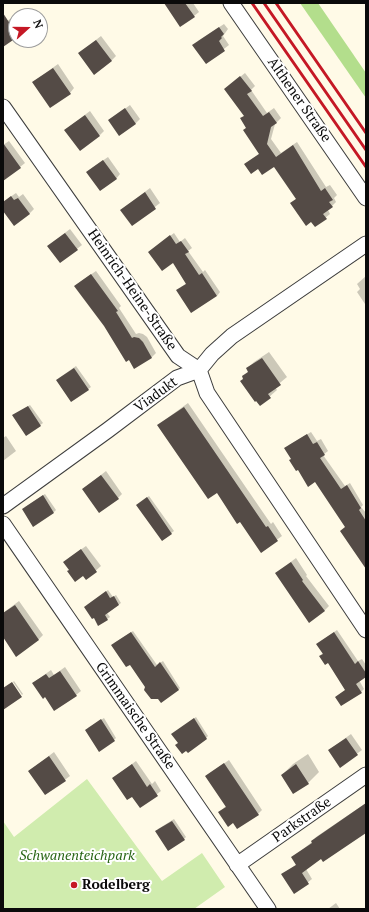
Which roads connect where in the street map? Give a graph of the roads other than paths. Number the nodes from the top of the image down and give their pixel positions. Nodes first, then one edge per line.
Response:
1 (231, 3) edge
2 (3, 107) edge
3 (366, 198) edge
4 (366, 244) edge
5 (199, 370) junction
6 (3, 506) edge
7 (3, 524) edge
8 (366, 630) edge
9 (366, 775) edge
10 (237, 865) junction
11 (268, 909) edge

1 - 3 street, Althener Straße
2 - 5 street, Heinrich-Heine-Straße
4 - 5 street
5 - 6 street, Viadukt
5 - 8 street
7 - 10 street, Grimmaische Straße
9 - 10 street, Parkstraße
10 - 11 street, Grimmaische Straße

